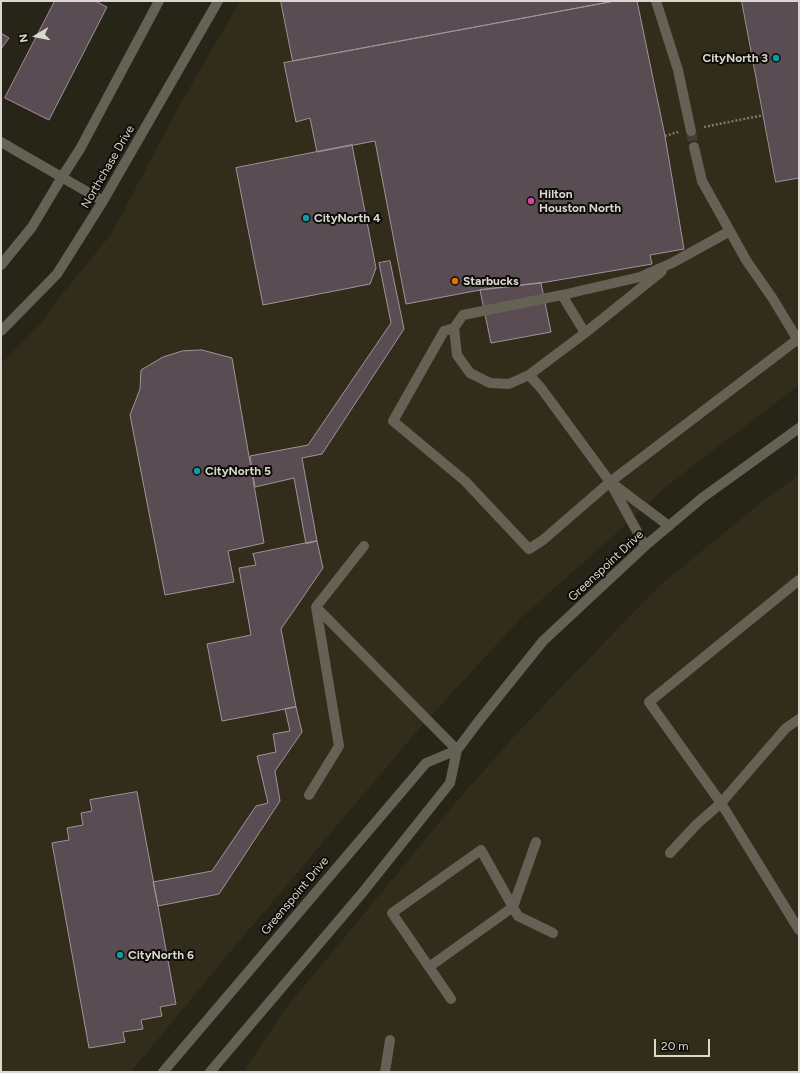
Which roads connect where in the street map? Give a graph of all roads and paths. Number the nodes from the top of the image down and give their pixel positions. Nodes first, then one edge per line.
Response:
1 (159, 1) edge
2 (218, 1) edge
3 (656, 1) edge
4 (764, 115) dead end
5 (691, 130) junction
6 (665, 136) dead end
7 (1, 142) edge
8 (694, 147) tunnel mouth
9 (62, 177) junction
10 (103, 201) junction
11 (730, 231) junction
12 (672, 263) junction
13 (1, 265) edge
14 (562, 295) junction
15 (454, 328) junction
16 (1, 331) edge
17 (585, 333) junction
18 (798, 340) edge
19 (529, 375) junction
20 (799, 428) edge
21 (610, 482) junction
22 (669, 526) junction
23 (364, 546) dead end
24 (645, 546) junction
25 (799, 580) edge
26 (316, 607) junction
27 (799, 719) edge
28 (457, 750) junction
29 (309, 794) dead end
30 (721, 803) junction
31 (536, 842) dead end
32 (670, 853) dead end
33 (513, 907) junction
34 (799, 930) edge
35 (553, 933) dead end
36 (429, 967) junction
37 (451, 999) dead end
38 (390, 1040) dead end
39 (163, 1072) edge
40 (210, 1072) edge
41 (385, 1072) edge

1 - 9 street
2 - 10 street, Northchase Drive
3 - 5 street
4 - 5 path
5 - 6 path
7 - 9 street
8 - 11 street
9 - 10 street
9 - 13 street
10 - 16 street, Northchase Drive
11 - 12 street
11 - 18 street
12 - 14 street
12 - 17 street
14 - 15 street
14 - 17 street
15 - 19 street
15 - 21 street
17 - 19 street
18 - 21 street
19 - 21 street
20 - 22 street, Greenspoint Drive
21 - 22 street
21 - 24 street
22 - 24 street, Greenspoint Drive
23 - 26 street
24 - 28 street, Greenspoint Drive
25 - 30 street
26 - 28 street
26 - 29 street
27 - 30 street
28 - 39 street, Greenspoint Drive
28 - 40 street, Greenspoint Drive
30 - 32 street
30 - 34 street
31 - 33 street
33 - 35 street
33 - 36 street
33 - 36 street
36 - 37 street
38 - 41 street

